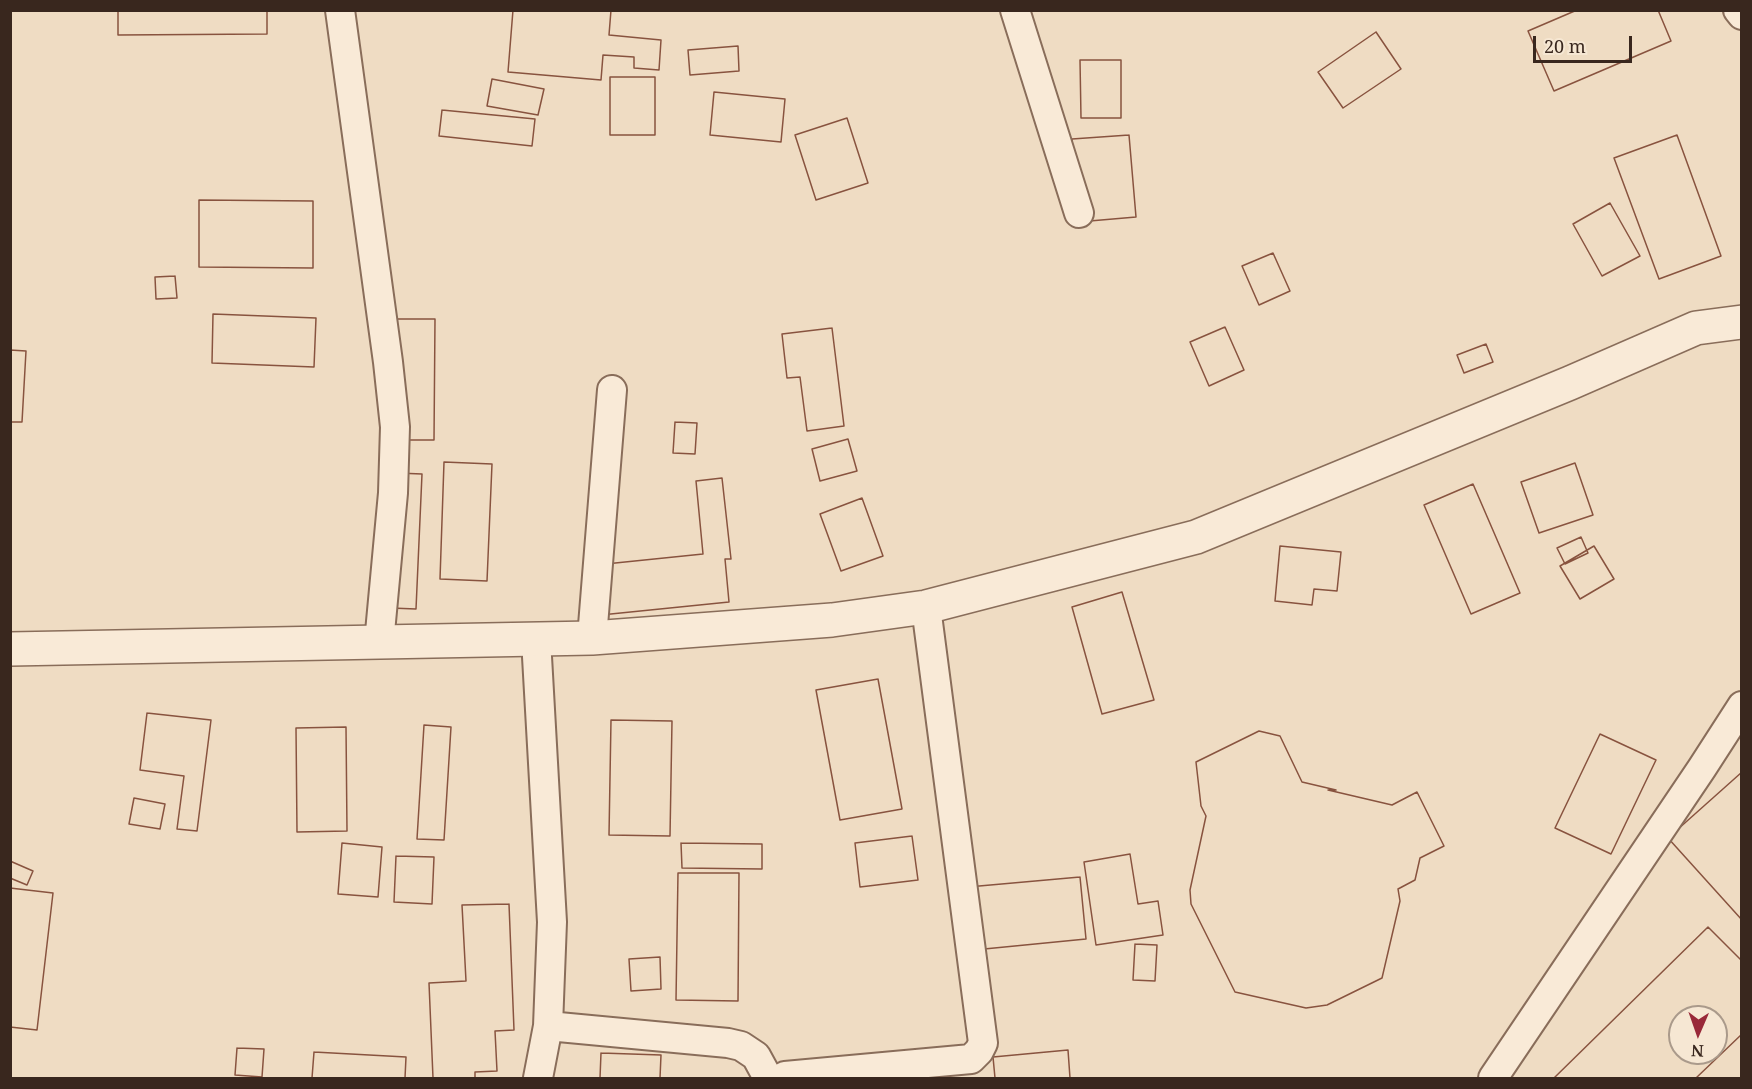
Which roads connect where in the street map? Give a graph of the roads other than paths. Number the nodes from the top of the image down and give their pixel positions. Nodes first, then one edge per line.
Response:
1 (340, 10) edge
2 (1014, 10) edge
3 (1738, 10) edge
4 (1742, 15) edge
5 (1079, 213) dead end
6 (1742, 321) edge
7 (612, 390) dead end
8 (926, 607) junction
9 (592, 638) junction
10 (536, 639) junction
11 (380, 643) junction
12 (10, 649) edge
13 (1742, 706) edge
14 (548, 1026) junction
15 (538, 1078) edge
16 (768, 1078) edge
17 (782, 1078) edge
18 (1493, 1078) edge

1 - 11 street
2 - 5 street
3 - 4 street
6 - 8 street
7 - 9 street
8 - 9 street
8 - 17 street
9 - 10 street
10 - 11 street
10 - 14 street
11 - 12 street
13 - 18 street
14 - 15 street
14 - 16 street

